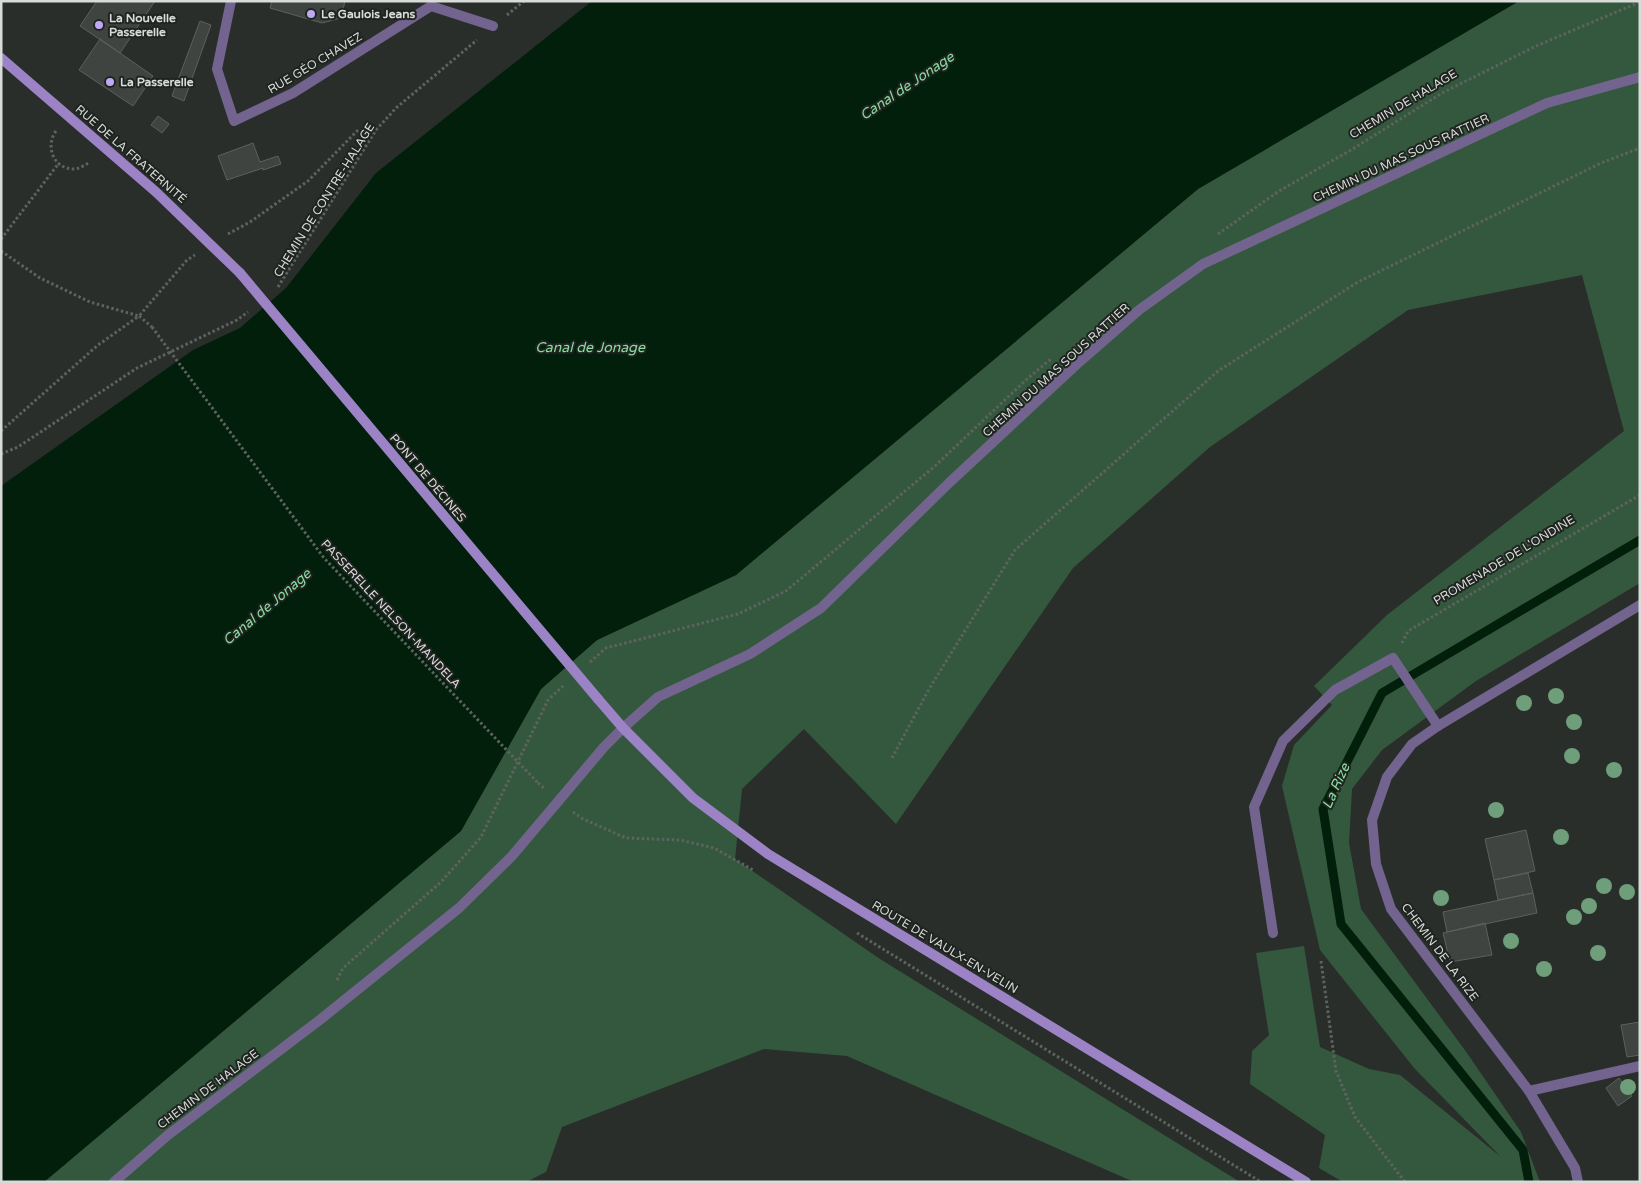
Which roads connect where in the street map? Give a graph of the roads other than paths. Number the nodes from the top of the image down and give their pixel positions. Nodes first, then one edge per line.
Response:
1 (231, 1) edge
2 (434, 4) edge
3 (493, 26) road end
4 (1, 58) edge
5 (1640, 77) edge
6 (240, 273) joint
7 (1640, 605) edge
8 (598, 699) joint
9 (1438, 726) junction
10 (623, 728) junction
11 (558, 802) joint
12 (1273, 933) dead end
13 (1640, 1066) edge
14 (1529, 1091) junction
15 (114, 1182) edge
16 (1306, 1182) edge
17 (1578, 1182) edge

1 - 2 street, RUE GÉO CHAVEZ
2 - 3 street, RUE GÉO CHAVEZ
4 - 6 street, RUE DE LA FRATERNITÉ
5 - 10 street, CHEMIN DU MAS SOUS RATTIER
6 - 8 street, PONT DE DÉCINES, bridge
7 - 9 street, CHEMIN DE LA RIZE
8 - 10 street, ROUTE DE VAULX-EN-VELIN
9 - 12 street
9 - 14 street, CHEMIN DE LA RIZE
10 - 11 street, CHEMIN DU MAS SOUS RATTIER
10 - 16 street, ROUTE DE VAULX-EN-VELIN
11 - 15 street, CHEMIN DE HALAGE
13 - 14 street
14 - 17 street, CHEMIN DE LA RIZE

